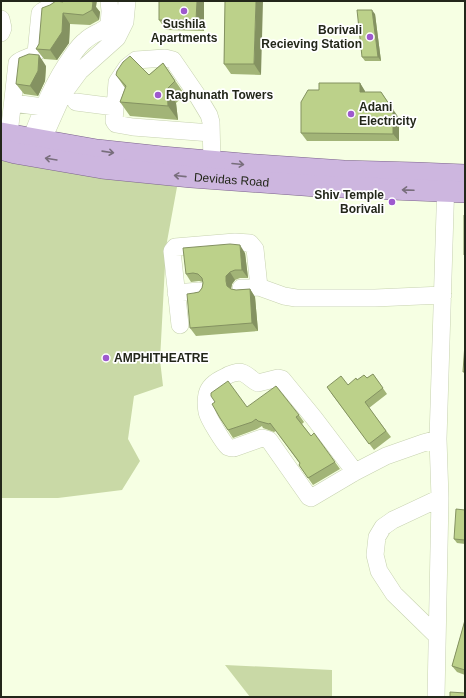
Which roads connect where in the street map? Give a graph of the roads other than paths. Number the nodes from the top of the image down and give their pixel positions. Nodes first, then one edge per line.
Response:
1 (59, 1) edge
2 (109, 1) edge
3 (127, 1) edge
4 (1, 19) edge
5 (1, 33) edge
6 (76, 102) dead end
7 (13, 103) junction
8 (43, 107) junction
9 (115, 107) junction
10 (211, 133) junction
11 (4, 139) edge
12 (36, 140) junction
13 (212, 162) junction
14 (456, 183) edge
15 (259, 287) junction
16 (241, 288) edge
17 (199, 291) edge
18 (176, 293) junction
19 (443, 295) junction
20 (180, 325) dead end
21 (438, 439) junction
22 (355, 472) junction
23 (440, 498) junction
24 (437, 636) junction
25 (436, 697) edge

1 - 7 street
2 - 8 street
3 - 12 street
4 - 5 street
6 - 9 street
7 - 8 street
7 - 11 street
8 - 12 street
9 - 10 street
9 - 10 street
10 - 13 street
11 - 12 main road, Devidas Road
14 -> 11 main road, Devidas Road
12 -> 13 main road, Devidas Road
13 -> 14 main road, Devidas Road
14 - 19 street
15 - 16 street
15 - 18 street
15 - 19 street
17 - 18 street
18 - 20 street
19 - 21 street
21 - 22 street
21 - 23 street
22 - 22 street
23 - 24 street
23 - 24 street
24 - 25 street

